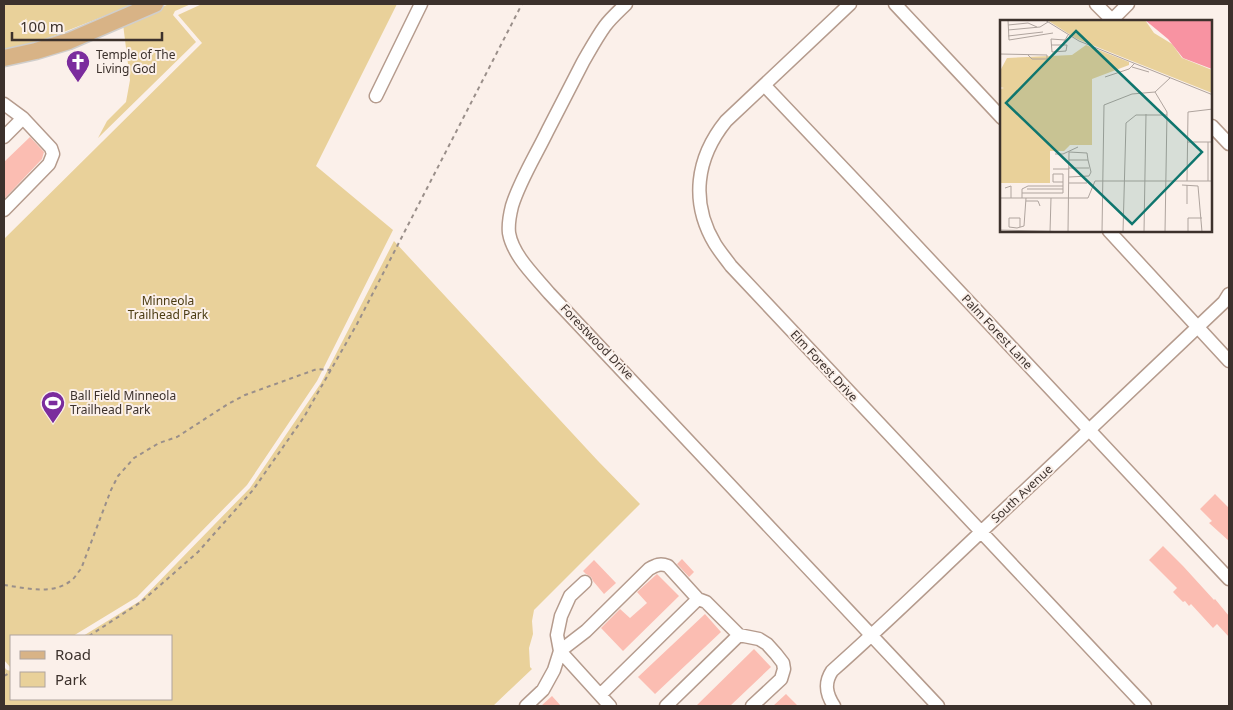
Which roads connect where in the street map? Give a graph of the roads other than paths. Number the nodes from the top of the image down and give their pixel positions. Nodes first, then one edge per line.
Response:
1 (155, 4) edge
2 (421, 4) edge
3 (626, 4) edge
4 (850, 4) edge
5 (895, 4) edge
6 (1096, 4) edge
7 (1128, 4) edge
8 (1113, 20) edge
9 (4, 58) edge
10 (764, 85) junction
11 (376, 96) dead end
12 (4, 104) edge
13 (1000, 116) edge
14 (23, 118) junction
15 (1213, 127) edge
16 (4, 137) edge
17 (1229, 144) edge
18 (4, 210) edge
19 (1110, 232) edge
20 (1229, 294) edge
21 (1197, 327) junction
22 (1229, 361) edge
23 (1090, 430) junction
24 (980, 532) junction
25 (1229, 579) edge
26 (585, 582) dead end
27 (698, 600) junction
28 (739, 635) junction
29 (872, 636) junction
30 (560, 651) junction
31 (600, 695) junction
32 (832, 702) edge
33 (526, 706) edge
34 (609, 706) edge
35 (666, 706) edge
36 (752, 706) edge
37 (938, 706) edge
38 (1145, 706) edge

1 - 9 main road
2 - 11 street
3 - 29 street, Forestwood Drive
4 - 10 street, Elm Forest Drive
5 - 13 street
6 - 8 street
7 - 8 street
10 - 23 street, Palm Forest Lane
10 - 24 street, Elm Forest Drive
12 - 14 street
14 - 16 street
14 - 18 street
15 - 17 street
19 - 21 street
20 - 21 street, South Avenue
21 - 22 street
21 - 23 street, South Avenue
23 - 24 street, South Avenue
23 - 25 street, Palm Forest Lane
24 - 29 street, South Avenue
24 - 38 street, Elm Forest Drive
26 - 30 street
27 - 28 street
27 - 30 street
27 - 31 street
28 - 35 street
28 - 36 street
29 - 32 street, South Avenue
29 - 37 street, Forestwood Drive
30 - 31 street
30 - 33 street
31 - 34 street

